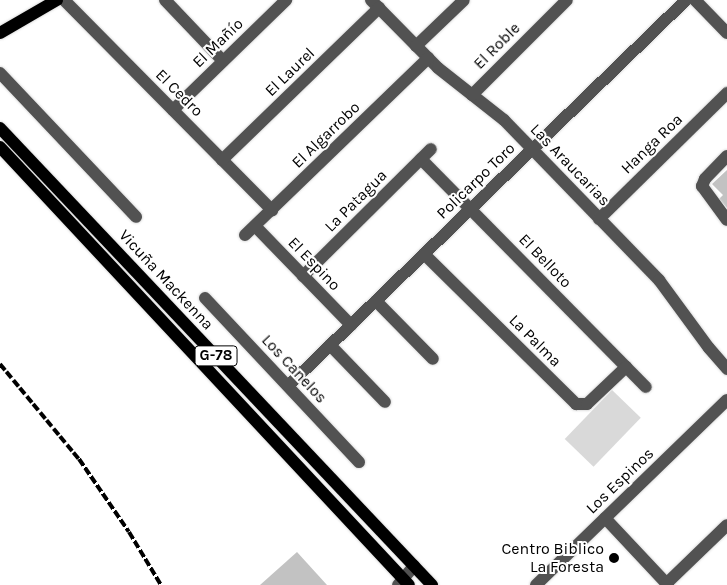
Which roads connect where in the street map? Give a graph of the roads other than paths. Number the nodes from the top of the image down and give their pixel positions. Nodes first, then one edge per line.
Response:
1 (57, 0) edge
2 (64, 0) edge
3 (165, 0) edge
4 (464, 0) edge
5 (567, 0) edge
6 (686, 0) edge
7 (695, 0) edge
8 (277, 3) edge
9 (375, 4) edge
10 (724, 23) edge
11 (0, 33) edge
12 (416, 46) junction
13 (428, 58) junction
14 (223, 61) junction
15 (0, 73) edge
16 (727, 93) edge
17 (472, 95) junction
18 (173, 110) junction
19 (0, 128) edge
20 (0, 146) edge
21 (431, 149) dead end
22 (532, 149) junction
23 (727, 156) edge
24 (421, 159) junction
25 (222, 160) junction
26 (471, 209) junction
27 (272, 210) junction
28 (136, 217) dead end
29 (599, 218) junction
30 (727, 220) edge
31 (255, 226) junction
32 (245, 235) dead end
33 (424, 254) junction
34 (304, 276) junction
35 (205, 298) dead end
36 (376, 301) junction
37 (351, 325) junction
38 (330, 345) junction
39 (433, 359) dead end
40 (626, 367) junction
41 (727, 369) edge
42 (288, 386) junction
43 (646, 387) dead end
44 (727, 400) edge
45 (385, 402) dead end
46 (359, 462) dead end
47 (604, 518) junction
48 (727, 525) edge
49 (414, 566) junction
50 (403, 583) edge
51 (668, 584) edge
52 (432, 585) edge
53 (536, 585) edge

1 - 11 main road
2 - 18 street, El Cedro
3 - 14 street
4 - 12 street
5 - 17 street, El Roble
6 - 22 street, Policarpo Toro
7 - 10 street
8 - 14 street, El Mañío
9 - 12 street, Las Araucarias
9 - 25 street, El Laurel
12 - 13 street, Las Araucarias
13 - 17 street, Las Araucarias
13 - 27 street, El Algarrobo
14 - 18 street, El Mañío
15 - 28 street
16 - 29 street, Hanga Roa
17 - 22 street, Las Araucarias
18 - 25 street, El Cedro
19 - 49 main road, Vicuña Mackenna / G-78
20 - 50 main road, Vicuña Mackenna / G-78
21 - 24 street, La Patagua
22 - 26 street, Policarpo Toro
22 - 29 street, Las Araucarias
23 - 30 street
24 - 26 street, El Belloto
24 - 34 street, La Patagua
25 - 27 street, El Cedro
26 - 33 street, Policarpo Toro
26 - 40 street, El Belloto
27 - 31 street, El Algarrobo
29 - 41 street, Las Araucarias
31 - 32 street, El Algarrobo
31 - 34 street, El Espino
33 - 36 street, Policarpo Toro
33 - 40 street, La Palma
34 - 37 street, El Espino
35 - 42 street, Los Canelos
36 - 37 street, Policarpo Toro
36 - 39 street
37 - 38 street, Policarpo Toro
38 - 42 street, Policarpo Toro
38 - 45 street
40 - 43 street, El Belloto
42 - 46 street, Los Canelos
44 - 47 street, Los Espinos
47 - 51 street
47 - 53 street, Los Espinos
48 - 51 street
49 - 50 street
49 - 52 main road, Vicuña Mackenna / G-78

